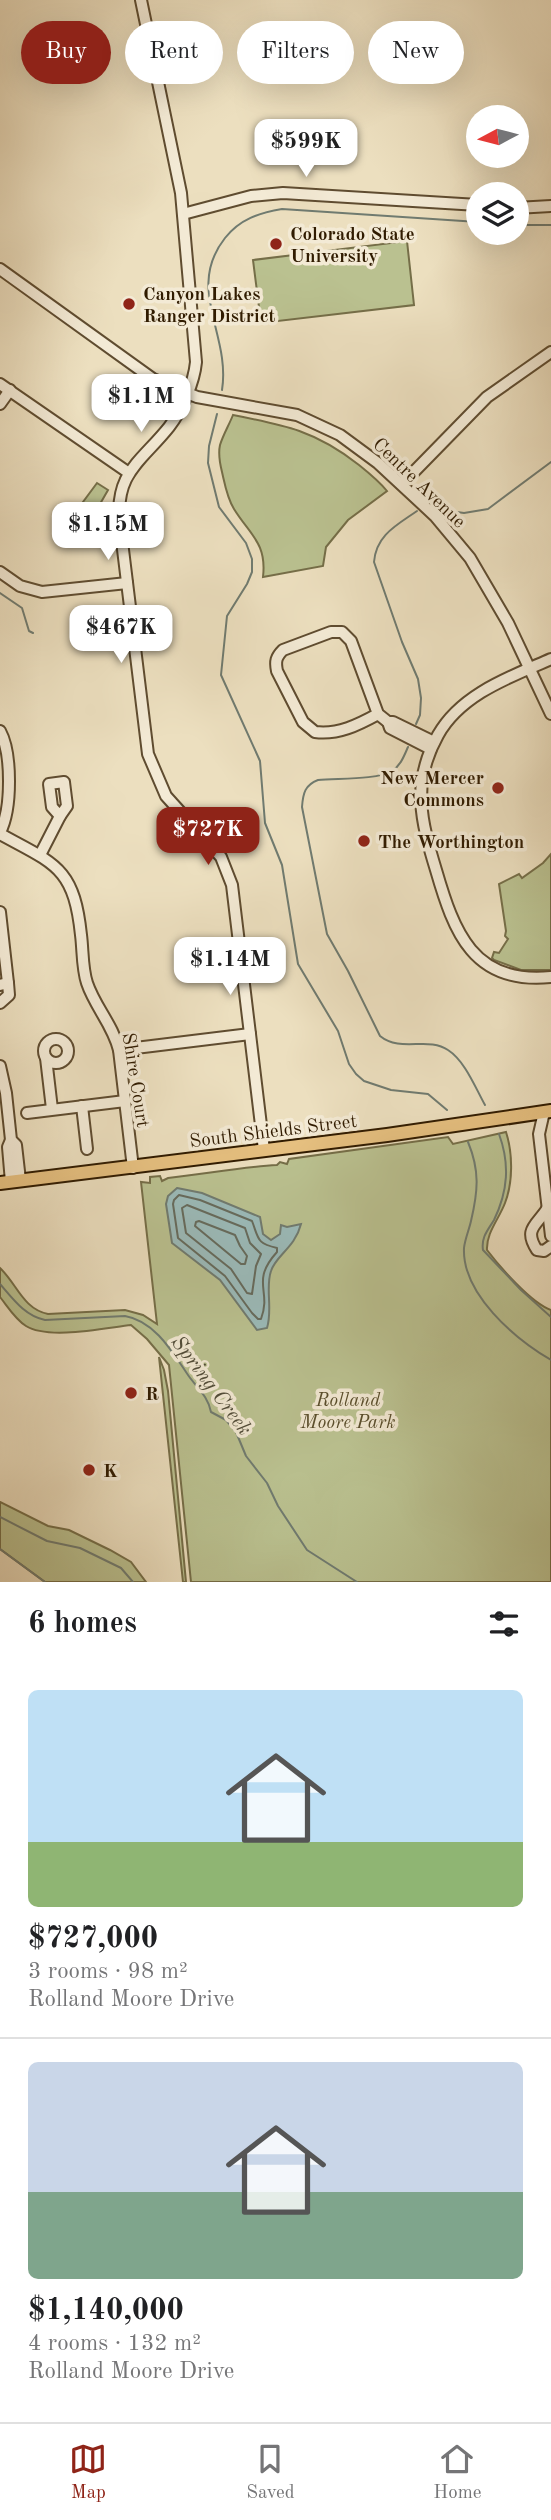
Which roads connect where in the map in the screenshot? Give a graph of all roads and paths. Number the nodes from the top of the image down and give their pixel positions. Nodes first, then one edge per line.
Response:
1 (141, 0) edge
2 (466, 204) edge
3 (551, 206) edge
4 (529, 207) edge
5 (183, 214) junction
6 (0, 269) edge
7 (551, 352) edge
8 (5, 387) edge
9 (186, 394) junction
10 (0, 404) edge
11 (129, 473) junction
12 (402, 484) junction
13 (0, 572) edge
14 (127, 583) junction
15 (551, 659) edge
16 (531, 668) junction
17 (378, 714) junction
18 (551, 714) edge
19 (1, 731) edge
20 (433, 746) junction
21 (60, 816) dead end
22 (0, 833) edge
23 (40, 855) junction
24 (0, 912) edge
25 (551, 977) edge
26 (4, 984) edge
27 (0, 1003) edge
28 (250, 1034) junction
29 (119, 1050) junction
30 (46, 1058) dead end
31 (0, 1066) edge
32 (125, 1101) junction
33 (82, 1106) junction
34 (52, 1109) junction
35 (548, 1111) edge
36 (27, 1112) dead end
37 (530, 1114) junction
38 (7, 1132) edge
39 (539, 1134) junction
40 (87, 1149) dead end
41 (264, 1150) junction
42 (133, 1168) junction
43 (10, 1182) edge
44 (547, 1209) junction
45 (551, 1236) edge
46 (551, 1246) edge

1 - 5 street
2 - 5 street
3 - 4 street
5 - 9 street
6 - 9 street, Centre Avenue
7 - 12 street
8 - 10 street
8 - 11 street
9 - 11 street
9 - 12 street, Centre Avenue
11 - 14 street
12 - 16 street, Centre Avenue
13 - 14 street
14 - 28 street
15 - 16 street
16 - 18 street, Centre Avenue
16 - 20 street
17 - 17 street
17 - 20 street
19 - 22 street
20 - 25 street
21 - 23 street
22 - 23 street, Shire Court
23 - 29 street, Shire Court
24 - 26 street
26 - 27 street
28 - 29 street
28 - 41 street
29 - 32 street, Shire Court
30 - 34 street
31 - 38 street
32 - 33 street
32 - 42 street, Shire Court
33 - 34 street
33 - 40 street
34 - 36 street
35 - 37 main road, South Shields Street
35 - 39 street
37 - 39 street
37 - 41 main road, South Shields Street
38 - 43 street
39 - 44 street
41 - 42 main road, South Shields Street
42 - 43 main road, South Shields Street
44 - 45 street
44 - 46 street

